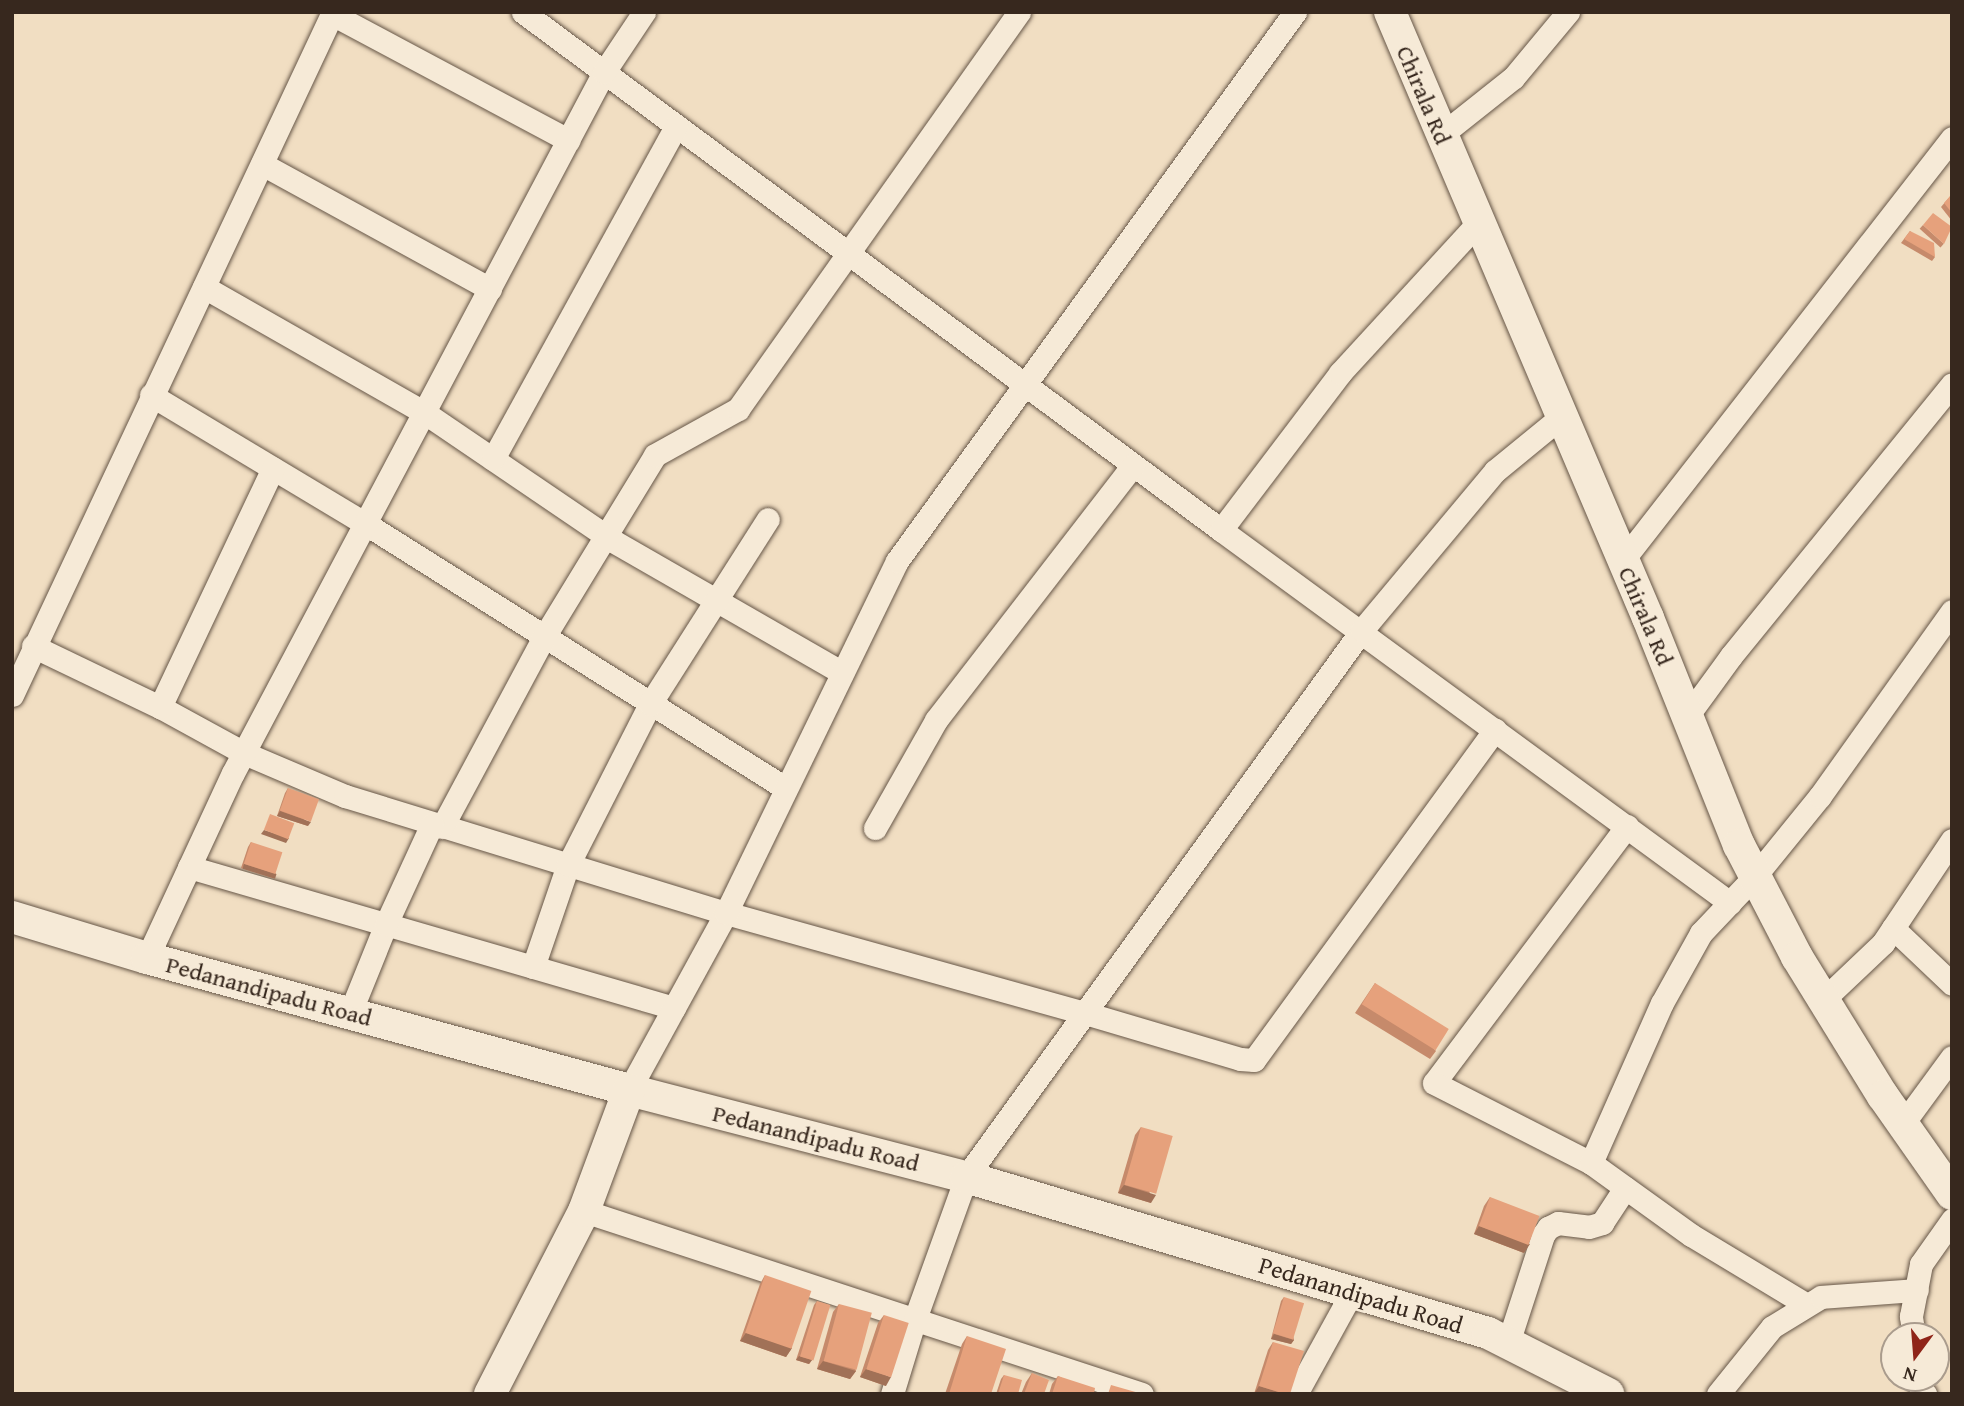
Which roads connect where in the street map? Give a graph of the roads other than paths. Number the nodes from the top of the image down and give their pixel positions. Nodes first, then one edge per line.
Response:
1 (523, 12) edge
2 (644, 12) edge
3 (1019, 12) edge
4 (1295, 12) edge
5 (1390, 12) edge
6 (1568, 12) edge
7 (332, 13) edge
8 (604, 72) junction
9 (676, 125) junction
10 (1441, 135) junction
11 (1952, 138) edge
12 (568, 141) junction
13 (262, 164) junction
14 (1478, 223) junction
15 (847, 252) junction
16 (204, 288) junction
17 (490, 289) junction
18 (1952, 384) edge
19 (1026, 385) junction
20 (151, 395) junction
21 (425, 413) junction
22 (1561, 417) junction
23 (493, 459) junction
24 (1133, 465) junction
25 (273, 468) junction
26 (768, 519) dead end
27 (366, 524) junction
28 (1221, 530) junction
29 (604, 534) junction
30 (1623, 560) junction
31 (716, 600) junction
32 (1952, 611) edge
33 (1362, 630) junction
34 (544, 637) junction
35 (33, 646) junction
36 (841, 672) junction
37 (12, 695) edge
38 (650, 704) junction
39 (160, 707) junction
40 (1688, 715) junction
41 (1495, 729) junction
42 (244, 753) junction
43 (785, 788) junction
44 (437, 825) junction
45 (1627, 826) junction
46 (875, 828) dead end
47 (1952, 840) edge
48 (568, 865) junction
49 (189, 867) junction
50 (1755, 876) junction
51 (1730, 903) junction
52 (726, 913) junction
53 (12, 917) edge
54 (386, 924) junction
55 (1893, 928) junction
56 (147, 958) junction
57 (533, 967) junction
58 (1952, 984) edge
59 (1823, 1000) junction
60 (674, 1008) junction
61 (350, 1013) junction
62 (1085, 1013) junction
63 (1952, 1057) edge
64 (629, 1090) junction
65 (1902, 1125) junction
66 (1591, 1163) junction
67 (966, 1177) junction
68 (1625, 1188) junction
69 (1952, 1194) edge
70 (584, 1211) junction
71 (1952, 1220) edge
72 (1917, 1290) junction
73 (1352, 1292) junction
74 (1807, 1305) junction
75 (915, 1319) junction
76 (1913, 1322) edge
77 (1508, 1343) junction
78 (490, 1394) edge
79 (892, 1394) edge
80 (1142, 1394) edge
81 (1296, 1394) edge
82 (1608, 1394) edge
83 (1718, 1394) edge

1 - 8 street
2 - 8 street
3 - 15 street
4 - 19 street
5 - 10 main road, Chirala Rd
6 - 10 street
7 - 12 street
7 - 13 street
8 - 9 street
8 - 12 street
9 - 15 street
9 - 23 street
10 - 14 main road, Chirala Rd
11 - 30 street
12 - 17 street
13 - 16 street
13 - 17 street
14 - 22 main road, Chirala Rd
14 - 28 street
15 - 19 street
15 - 29 street
16 - 20 street
16 - 21 street
17 - 21 street
18 - 40 street
19 - 24 street
19 - 36 street
20 - 25 street
20 - 35 street
21 - 23 street
21 - 27 street
22 - 30 main road, Chirala Rd
22 - 33 street
23 - 29 street
24 - 28 street
24 - 46 street
25 - 27 street
25 - 39 street
26 - 31 street
27 - 34 street
27 - 42 street
28 - 33 street
29 - 31 street
29 - 34 street
30 - 40 main road, Chirala Rd
31 - 36 street
31 - 38 street
32 - 50 street
33 - 41 street
33 - 62 street
34 - 38 street
34 - 44 street
35 - 37 street
35 - 39 street
36 - 43 street
38 - 43 street
38 - 48 street
39 - 42 street
40 - 50 main road, Chirala Rd
41 - 45 street
41 - 62 street
42 - 44 street
42 - 49 street
43 - 52 street
44 - 48 street
44 - 54 street
45 - 51 street
45 - 66 street
47 - 55 street
48 - 52 street
48 - 57 street
49 - 54 street
49 - 56 street
50 - 51 street
50 - 59 main road, Chirala Rd
51 - 66 street
52 - 60 street
52 - 62 street
53 - 56 main road, Pedanandipadu Road
54 - 57 street
54 - 61 street
55 - 58 street
55 - 59 street
56 - 61 main road, Pedanandipadu Road
57 - 60 street
59 - 65 main road, Chirala Rd
60 - 64 street
61 - 64 main road, Pedanandipadu Road
62 - 67 street
63 - 65 street
64 - 67 main road, Pedanandipadu Road
64 - 70 main road
65 - 69 main road, Chirala Rd
66 - 68 street
67 - 73 main road, Pedanandipadu Road
67 - 75 street
68 - 74 street
68 - 77 street
70 - 75 street
70 - 78 main road
71 - 72 street
72 - 74 street
72 - 76 street
73 - 77 main road, Pedanandipadu Road
73 - 81 street
74 - 83 street
75 - 79 street
75 - 80 street
77 - 82 main road, Pedanandipadu Road

